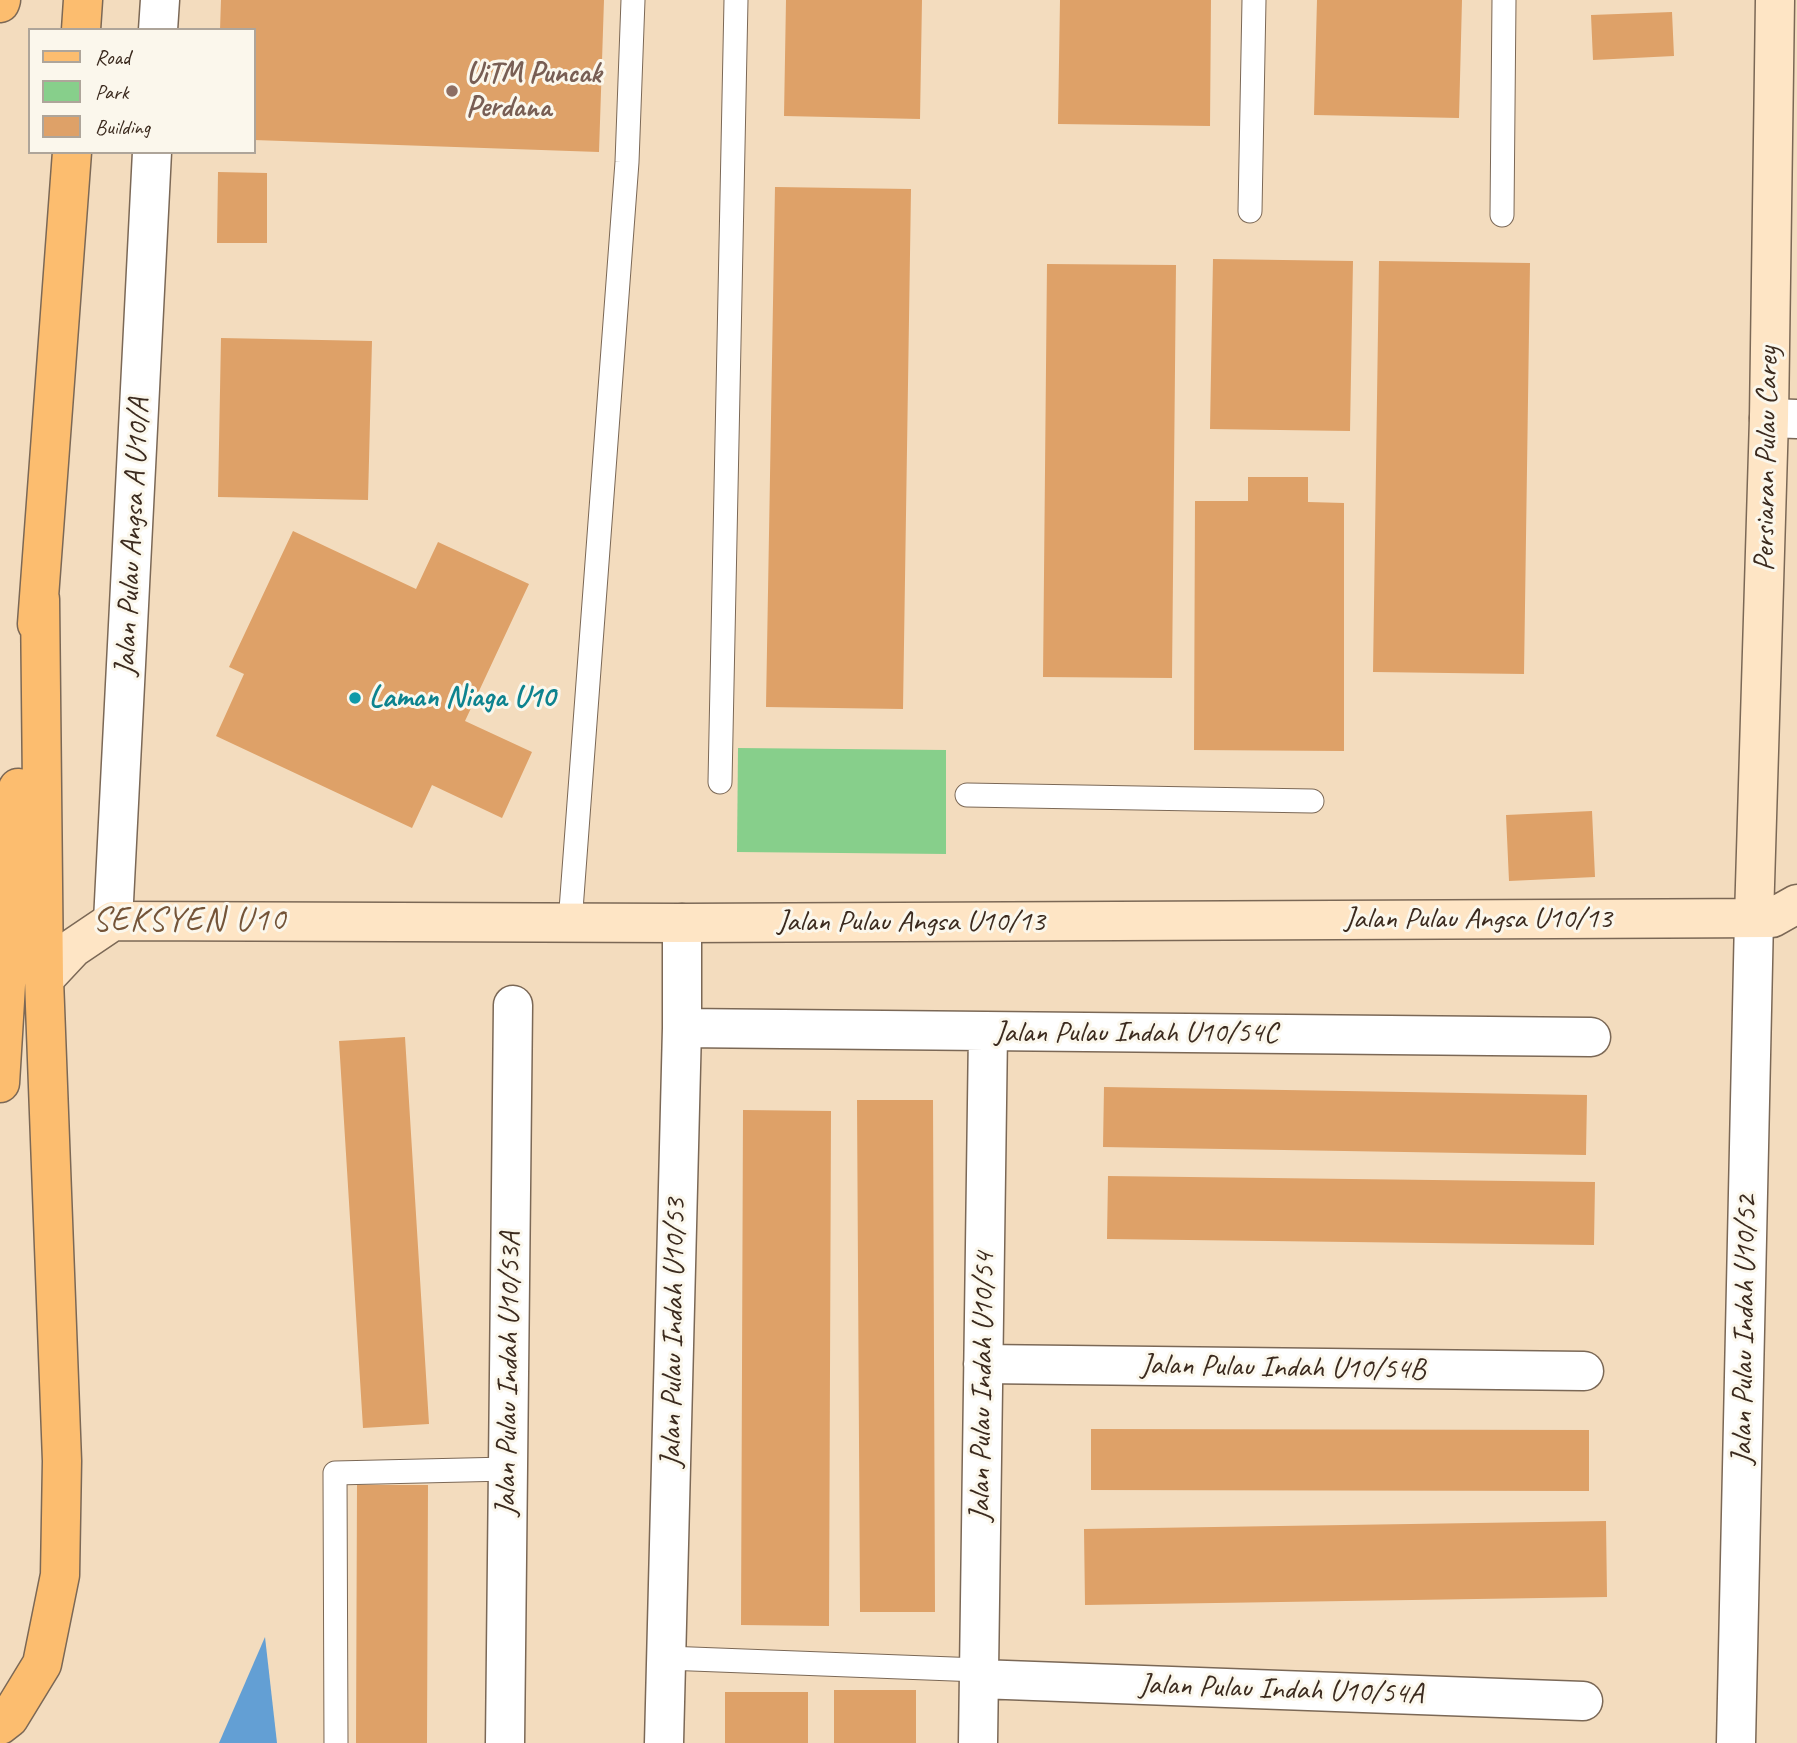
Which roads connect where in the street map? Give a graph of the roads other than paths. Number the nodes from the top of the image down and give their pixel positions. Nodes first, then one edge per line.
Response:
1 (83, 0) edge
2 (160, 0) edge
3 (633, 0) edge
4 (736, 0) edge
5 (1254, 0) edge
6 (1504, 0) edge
7 (1775, 0) edge
8 (81, 28) edge
9 (159, 28) edge
10 (72, 154) edge
11 (152, 154) edge
12 (1250, 211) dead end
13 (1502, 215) dead end
14 (1783, 419) edge
15 (40, 599) junction
16 (720, 782) dead end
17 (967, 795) dead end
18 (1312, 801) dead end
19 (1797, 904) edge
20 (1754, 918) junction
21 (113, 921) junction
22 (570, 923) junction
23 (682, 923) junction
24 (44, 979) junction
25 (513, 1005) dead end
26 (682, 1028) junction
27 (988, 1031) junction
28 (1591, 1037) dead end
29 (0, 1083) edge
30 (983, 1364) junction
31 (1584, 1371) dead end
32 (508, 1469) junction
33 (666, 1658) junction
34 (979, 1675) junction
35 (1583, 1701) dead end
36 (0, 1725) edge
37 (336, 1743) edge
38 (505, 1743) edge
39 (664, 1743) edge
40 (978, 1743) edge
41 (1736, 1743) edge

1 - 8 main road
2 - 9 street
3 - 22 lane
4 - 16 lane
5 - 12 lane
6 - 13 lane
7 - 14 street, Persiaran Pulau Carey
10 - 15 main road
11 - 21 street, Jalan Pulau Angsa A U10/A
14 - 20 street, Persiaran Pulau Carey
15 - 24 main road
15 - 29 main road
17 - 18 lane
19 - 20 street, Jalan Pulau Angsa U10/13
20 - 23 street, Jalan Pulau Angsa U10/13
20 - 41 street, Jalan Pulau Indah U10/52
21 - 22 street, Jalan Pulau Angsa U10/13
21 - 24 street
22 - 23 street, Jalan Pulau Angsa U10/13
23 - 26 street, Jalan Pulau Indah U10/53
24 - 36 main road
25 - 32 street, Jalan Pulau Indah U10/53A
26 - 27 street, Jalan Pulau Indah U10/54C
26 - 33 street, Jalan Pulau Indah U10/53
27 - 28 street, Jalan Pulau Indah U10/54C
27 - 30 street, Jalan Pulau Indah U10/54
30 - 31 street, Jalan Pulau Indah U10/54B
30 - 34 street, Jalan Pulau Indah U10/54
32 - 37 lane
32 - 38 street, Jalan Pulau Indah U10/53A
33 - 34 lane
33 - 39 street, Jalan Pulau Indah U10/53
34 - 35 street, Jalan Pulau Indah U10/54A
34 - 40 street, Jalan Pulau Indah U10/54

